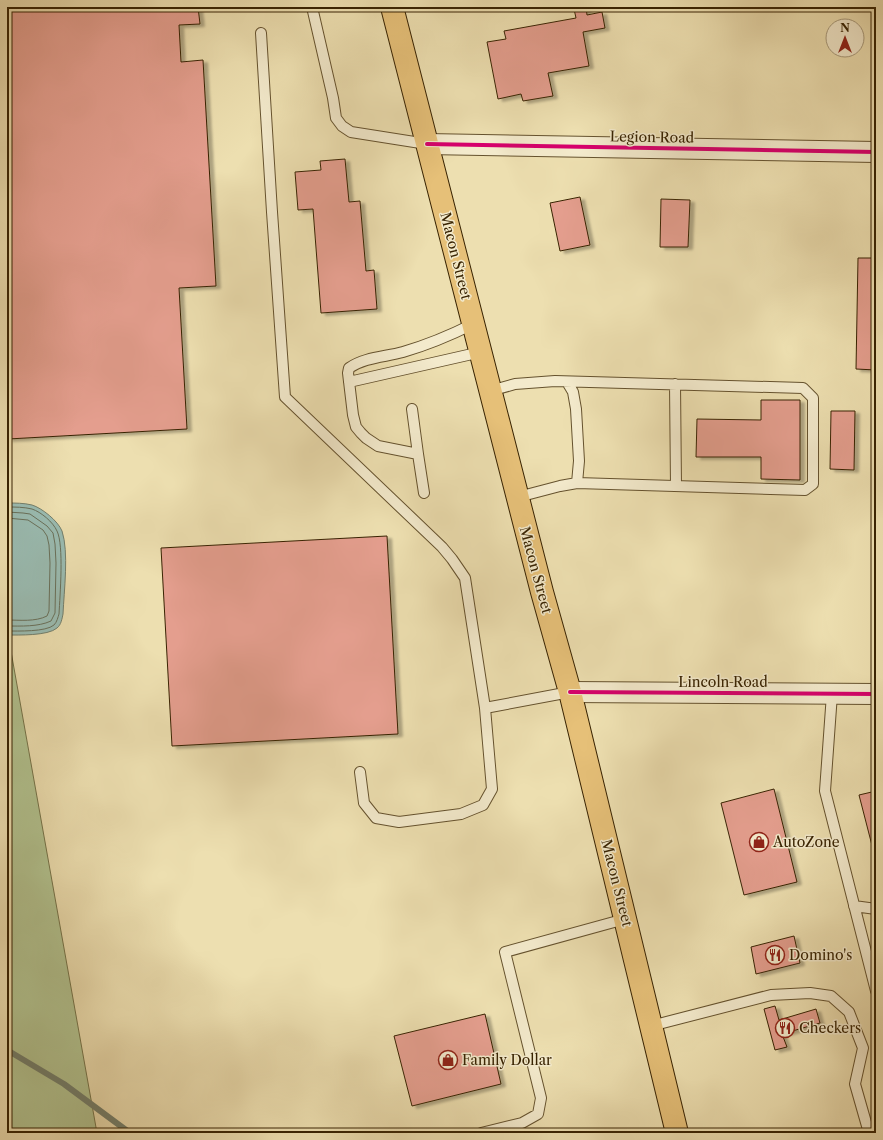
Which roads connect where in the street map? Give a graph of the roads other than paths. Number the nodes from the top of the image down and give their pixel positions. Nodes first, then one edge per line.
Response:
1 (312, 7) edge
2 (392, 7) edge
3 (261, 33) dead end
4 (427, 144) junction
5 (876, 152) edge
6 (473, 324) junction
7 (481, 352) junction
8 (349, 382) junction
9 (567, 382) junction
10 (675, 384) junction
11 (490, 391) junction
12 (412, 409) dead end
13 (418, 454) junction
14 (577, 483) junction
15 (676, 486) junction
16 (424, 492) dead end
17 (518, 497) junction
18 (570, 692) junction
19 (832, 694) junction
20 (876, 694) edge
21 (485, 708) junction
22 (360, 772) dead end
23 (854, 906) junction
24 (876, 909) edge
25 (625, 919) junction
26 (876, 990) edge
27 (651, 1026) junction
28 (481, 1133) edge
29 (677, 1133) edge
30 (869, 1133) edge

1 - 4 lane
2 - 4 main road, Macon Street
3 - 21 lane
4 - 5 street, Legion Road
4 - 6 main road, Macon Street
6 - 7 main road, Macon Street
6 - 8 lane
7 - 8 lane
7 - 11 main road, Macon Street
8 - 13 lane
9 - 10 lane
9 - 11 lane
9 - 14 lane
10 - 15 lane
10 - 15 lane
11 - 17 main road, Macon Street
12 - 13 lane
13 - 16 lane
14 - 15 lane
14 - 17 lane
17 - 18 main road, Macon Street
18 - 19 street, Lincoln Road
18 - 21 lane
18 - 25 main road, Macon Street
19 - 20 street, Lincoln Road
19 - 23 lane
21 - 22 lane
23 - 24 lane
23 - 26 lane
25 - 27 main road, Macon Street
25 - 28 lane
27 - 29 main road, Macon Street
27 - 30 lane

